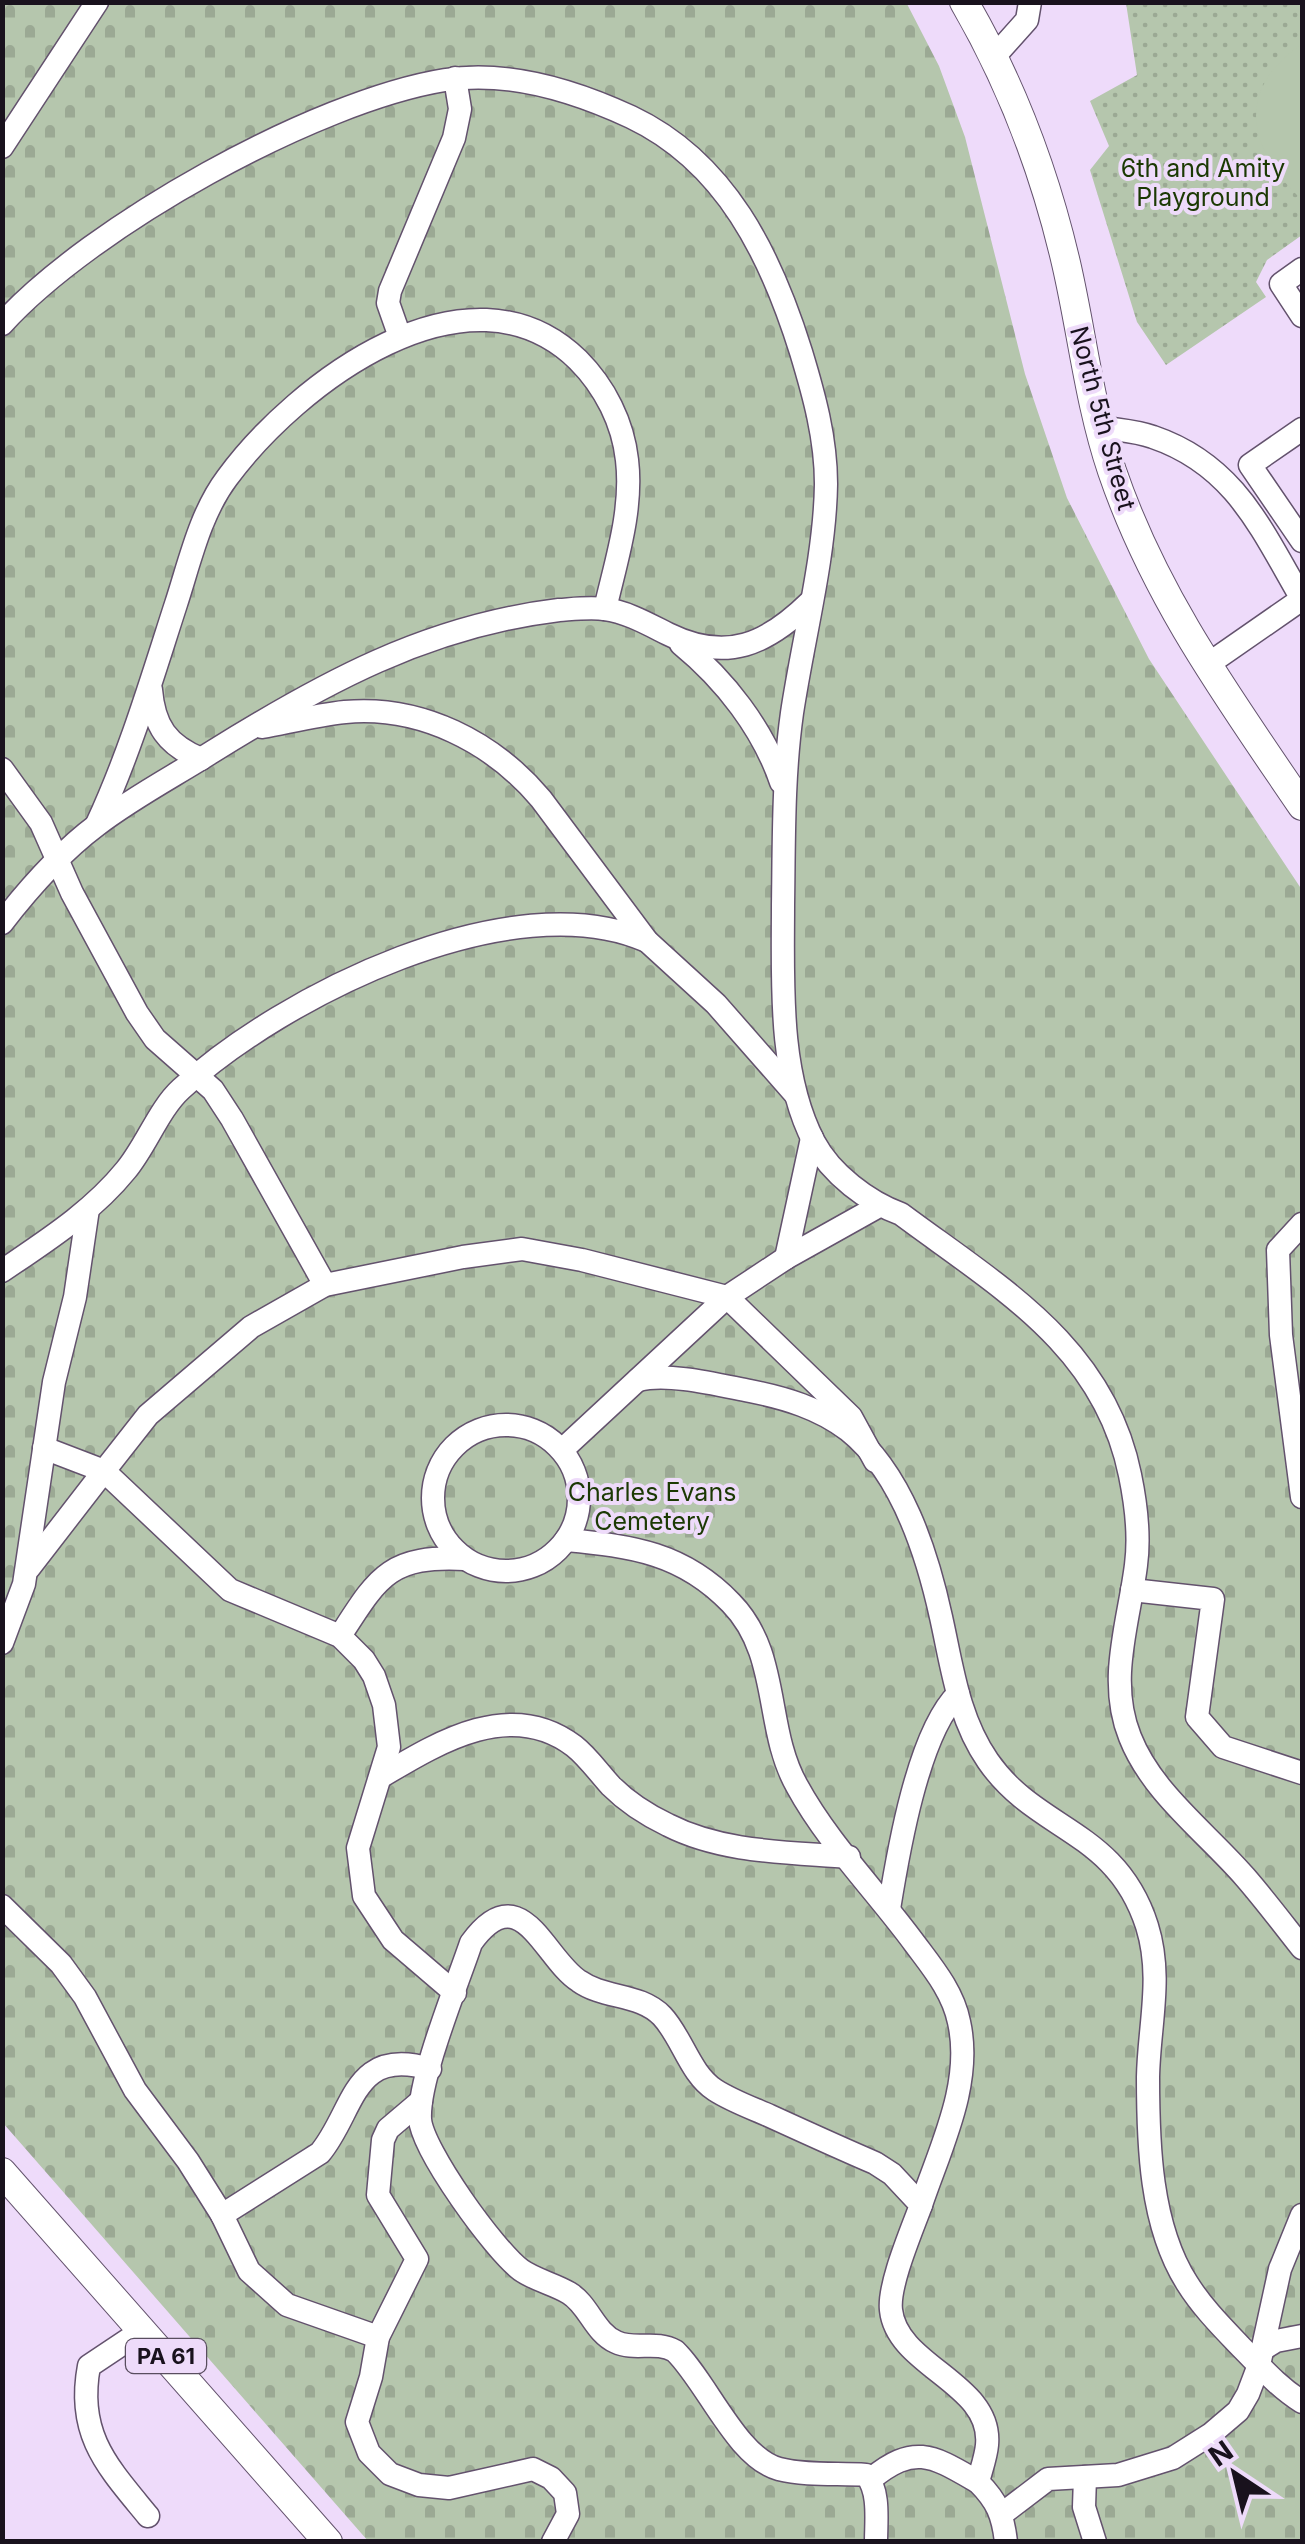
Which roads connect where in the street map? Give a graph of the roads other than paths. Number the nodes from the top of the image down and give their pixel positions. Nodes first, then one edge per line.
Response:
1 (96, 2) edge
2 (964, 2) edge
3 (1030, 2) edge
4 (992, 58) junction
5 (454, 78) junction
6 (2, 147) edge
7 (1302, 269) edge
8 (1302, 316) edge
9 (2, 324) edge
10 (400, 337) junction
11 (1100, 427) junction
12 (1302, 429) edge
13 (1302, 541) edge
14 (810, 602) junction
15 (605, 609) junction
16 (670, 636) junction
17 (1207, 665) junction
18 (150, 682) junction
19 (248, 730) junction
20 (201, 758) junction
21 (2, 768) edge
22 (785, 793) junction
23 (1302, 806) edge
24 (98, 824) junction
25 (57, 860) junction
26 (2, 924) edge
27 (648, 941) junction
28 (197, 1075) junction
29 (798, 1098) junction
30 (812, 1138) junction
31 (878, 1206) junction
32 (88, 1209) junction
33 (1302, 1224) edge
34 (786, 1258) junction
35 (2, 1271) edge
36 (325, 1285) junction
37 (727, 1297) junction
38 (638, 1380) junction
39 (44, 1448) junction
40 (562, 1450) junction
41 (875, 1461) junction
42 (104, 1471) junction
43 (1302, 1498) edge
44 (566, 1540) junction
45 (465, 1560) junction
46 (27, 1570) junction
47 (1132, 1590) junction
48 (340, 1636) junction
49 (2, 1643) edge
50 (958, 1694) junction
51 (1302, 1774) edge
52 (382, 1776) junction
53 (849, 1857) junction
54 (2, 1906) edge
55 (889, 1909) junction
56 (1302, 1948) edge
57 (454, 1993) junction
58 (430, 2069) junction
59 (421, 2101) junction
60 (2, 2172) edge
61 (921, 2206) junction
62 (1302, 2214) edge
63 (222, 2215) junction
64 (143, 2330) junction
65 (1302, 2336) edge
66 (378, 2338) junction
67 (1261, 2357) junction
68 (1302, 2402) edge
69 (1084, 2478) junction
70 (871, 2479) junction
71 (978, 2482) junction
72 (1002, 2514) junction
73 (148, 2516) dead end
74 (328, 2542) edge
75 (553, 2542) edge
76 (876, 2542) edge
77 (1006, 2542) edge
78 (1095, 2542) edge

1 - 6 street
2 - 4 main road, North 5th Street
3 - 4 street
4 - 11 main road, North 5th Street
5 - 9 street
5 - 10 street
5 - 14 street
7 - 8 street
10 - 15 street
10 - 18 street
11 - 17 main road, North 5th Street
11 - 17 street
12 - 13 street
14 - 16 street
14 - 22 street
15 - 16 street
15 - 19 street
16 - 22 street
17 - 23 main road, North 5th Street
18 - 20 street
18 - 24 street
19 - 20 street
19 - 27 street
20 - 24 street
21 - 25 street
22 - 29 street
24 - 25 street
25 - 26 street
25 - 28 street
27 - 28 street
27 - 29 street
28 - 32 street
28 - 36 street
29 - 30 street
30 - 31 street
30 - 34 street
31 - 34 street
31 - 47 street
32 - 35 street
32 - 39 street
33 - 43 street
34 - 37 street
36 - 37 street
36 - 42 street
37 - 38 street
37 - 41 street
38 - 40 street
38 - 41 street
39 - 42 street
39 - 46 street
40 - 44 street
40 - 45 street
41 - 50 street
42 - 46 street
42 - 48 street
44 - 45 street
44 - 53 street
45 - 48 street
46 - 49 street
47 - 51 street
47 - 56 street
48 - 52 street
50 - 55 street
50 - 67 street
52 - 53 street
52 - 57 street
53 - 55 street
54 - 63 street
55 - 61 street
57 - 58 street
57 - 61 street
58 - 59 street
58 - 63 street
59 - 66 street
59 - 70 street
60 - 64 main road, PA 61
61 - 71 street
62 - 67 street
63 - 66 street
64 - 73 street
64 - 74 main road, PA 61
65 - 67 street
66 - 75 street
67 - 68 street
67 - 69 street
69 - 72 street
69 - 78 street
70 - 71 street
70 - 76 street
71 - 72 street
72 - 77 street

